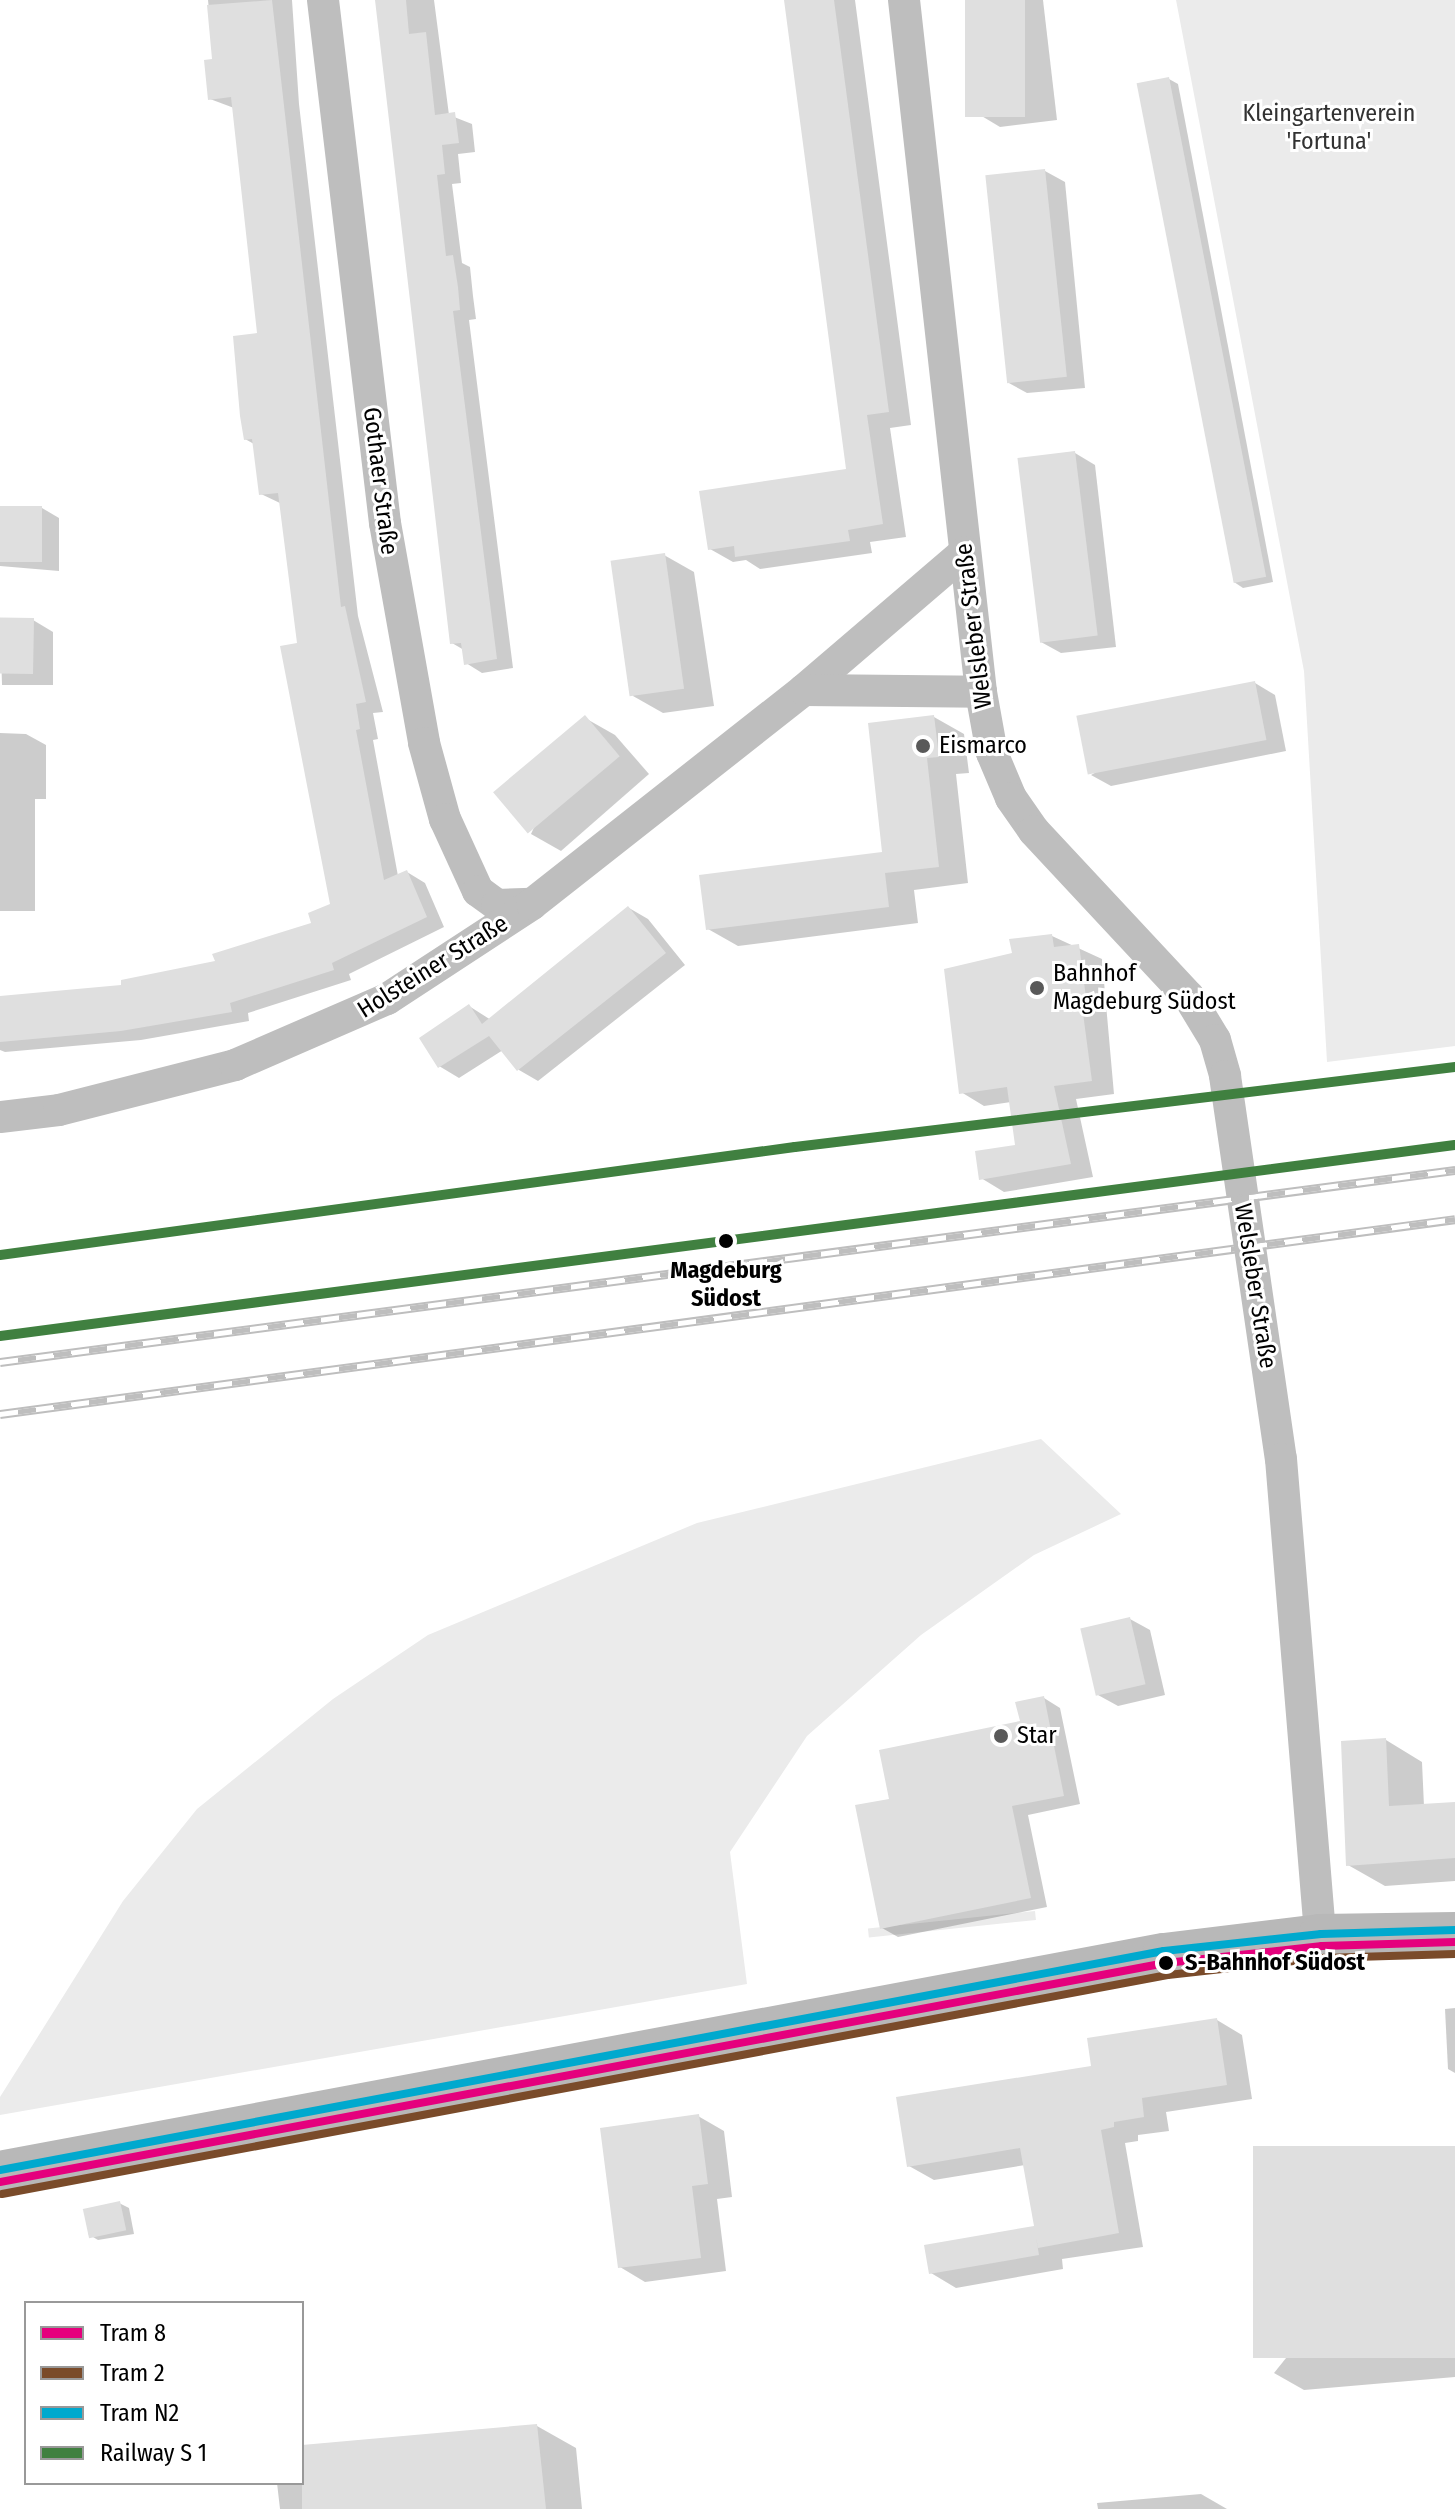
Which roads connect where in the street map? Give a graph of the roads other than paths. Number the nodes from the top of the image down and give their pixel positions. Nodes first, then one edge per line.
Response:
1 (323, 0) edge
2 (904, 0) edge
3 (965, 552) junction
4 (804, 690) junction
5 (981, 692) junction
6 (532, 904) junction
7 (0, 1117) edge
8 (1455, 1934) edge
9 (1320, 1936) junction
10 (0, 2173) edge

1 - 6 street, Gothaer Straße
2 - 3 street, Welsleber Straße
3 - 4 street, Holsteiner Straße
3 - 5 street, Welsleber Straße
4 - 5 street
4 - 6 street, Holsteiner Straße
5 - 9 street, Welsleber Straße
6 - 7 street, Holsteiner Straße
8 - 9 main road
9 - 10 main road

